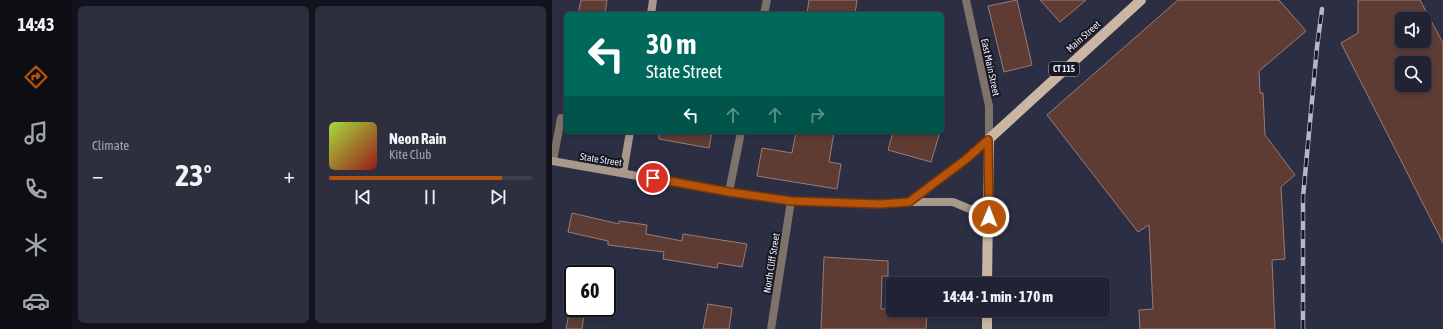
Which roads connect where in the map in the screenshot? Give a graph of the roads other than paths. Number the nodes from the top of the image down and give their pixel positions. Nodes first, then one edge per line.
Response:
1 (653, 0) edge
2 (767, 0) edge
3 (966, 0) edge
4 (1141, 0) edge
5 (651, 12) edge
6 (764, 12) edge
7 (564, 118) edge
8 (630, 134) edge
9 (741, 134) edge
10 (988, 140) junction
11 (552, 163) edge
12 (623, 173) junction
13 (729, 192) junction
14 (791, 201) junction
15 (909, 202) junction
16 (989, 217) junction
17 (987, 277) edge
18 (987, 317) edge
19 (771, 329) edge
20 (986, 329) edge

1 - 5 main road
2 - 6 street
3 - 10 street, East Main Street
4 - 10 main road, Main Street / CT 115
7 - 11 street
8 - 12 main road
9 - 13 street
10 - 15 main road
10 - 16 main road
11 - 12 main road, State Street
12 - 13 main road, State Street
13 - 14 main road, State Street
14 - 15 main road, State Street
14 - 19 street, North Cliff Street
15 - 16 main road, State Street
16 - 17 main road
18 - 20 main road

